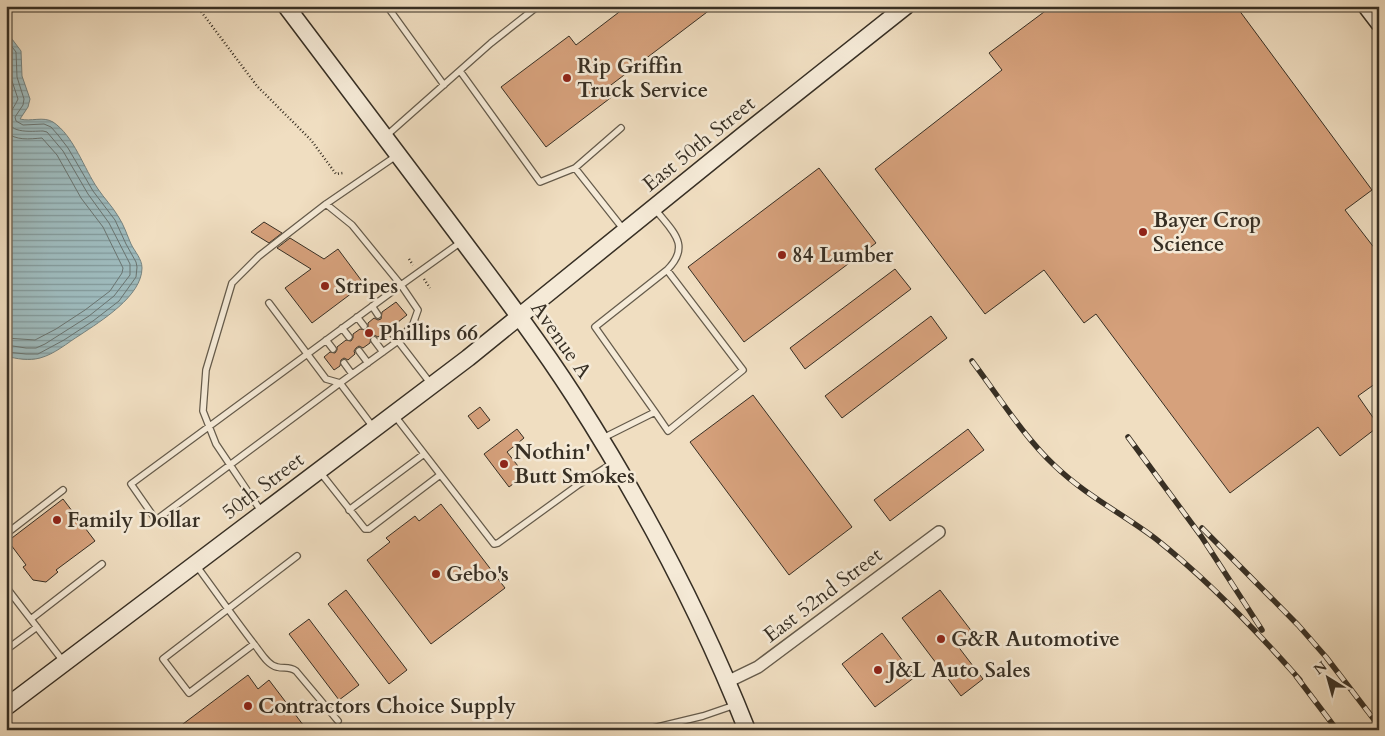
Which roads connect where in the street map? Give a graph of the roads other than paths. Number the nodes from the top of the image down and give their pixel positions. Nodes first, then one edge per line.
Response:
1 (286, 6) edge
2 (387, 6) edge
3 (906, 6) edge
4 (1366, 6) edge
5 (534, 7) edge
6 (1379, 23) edge
7 (460, 70) junction
8 (444, 85) junction
9 (621, 128) dead end
10 (385, 138) junction
11 (397, 155) junction
12 (575, 168) junction
13 (326, 204) junction
14 (654, 208) junction
15 (625, 231) junction
16 (462, 241) junction
17 (667, 270) junction
18 (401, 285) junction
19 (270, 304) dead end
20 (372, 306) junction
21 (378, 315) dead end
22 (357, 317) junction
23 (520, 317) junction
24 (364, 326) dead end
25 (342, 328) junction
26 (389, 329) dead end
27 (349, 338) dead end
28 (326, 340) junction
29 (374, 340) dead end
30 (398, 341) junction
31 (333, 349) dead end
32 (359, 351) dead end
33 (383, 352) junction
34 (307, 354) junction
35 (368, 362) junction
36 (344, 363) dead end
37 (352, 374) junction
38 (340, 382) junction
39 (431, 385) junction
40 (654, 412) junction
41 (394, 414) junction
42 (208, 426) junction
43 (375, 428) junction
44 (601, 439) junction
45 (424, 454) junction
46 (614, 462) junction
47 (230, 464) junction
48 (319, 470) junction
49 (440, 475) junction
50 (63, 490) dead end
51 (349, 510) junction
52 (263, 513) junction
53 (939, 532) dead end
54 (6, 534) edge
55 (297, 556) dead end
56 (102, 564) dead end
57 (195, 564) junction
58 (6, 587) edge
59 (228, 609) junction
60 (31, 619) junction
61 (37, 627) junction
62 (254, 644) junction
63 (6, 650) edge
64 (64, 662) junction
65 (727, 682) junction
66 (737, 704) junction
67 (6, 707) edge
68 (338, 721) dead end
69 (646, 730) edge
70 (748, 730) edge

1 - 10 main road, Avenue A
2 - 8 lane
3 - 14 main road, East 50th Street
4 - 6 main road
5 - 7 lane
7 - 8 lane
7 - 12 lane
8 - 10 lane
9 - 12 lane
10 - 11 main road, Avenue A
11 - 13 lane
11 - 16 main road, Avenue A
12 - 15 lane
13 - 18 lane
13 - 42 lane
14 - 15 main road, East 50th Street
14 - 17 lane
15 - 23 main road, East 50th Street
16 - 18 lane
16 - 23 main road, Avenue A
17 - 40 lane
17 - 40 lane
18 - 20 lane
18 - 30 lane
19 - 34 lane
20 - 21 lane
20 - 22 lane
22 - 24 lane
22 - 25 lane
23 - 39 main road, 50th Street
23 - 44 main road, Avenue A
25 - 27 lane
25 - 28 lane
26 - 30 lane
28 - 31 lane
28 - 34 lane
29 - 33 lane
30 - 33 lane
30 - 39 lane
32 - 35 lane
33 - 35 lane
34 - 38 lane
34 - 42 lane
35 - 37 lane
36 - 37 lane
37 - 38 lane
38 - 43 lane
38 - 47 lane
39 - 41 main road, 50th Street
40 - 44 lane
41 - 43 main road, 50th Street
41 - 45 lane
42 - 47 lane
42 - 47 lane
43 - 48 main road, 50th Street
44 - 46 main road, Avenue A
45 - 49 lane
45 - 51 lane
46 - 49 lane
46 - 65 main road, Avenue A
47 - 52 lane
48 - 51 lane
48 - 52 main road, 50th Street
49 - 51 lane
50 - 54 lane
52 - 57 main road, 50th Street
53 - 65 street, East 52nd Street
55 - 59 lane
56 - 60 lane
57 - 59 lane
57 - 64 main road, 50th Street
58 - 60 lane
59 - 62 lane
59 - 62 lane
60 - 61 lane
61 - 63 lane
61 - 64 lane
62 - 68 lane
64 - 67 main road, 50th Street
65 - 66 main road, Avenue A
66 - 69 lane
66 - 70 main road, Avenue A

